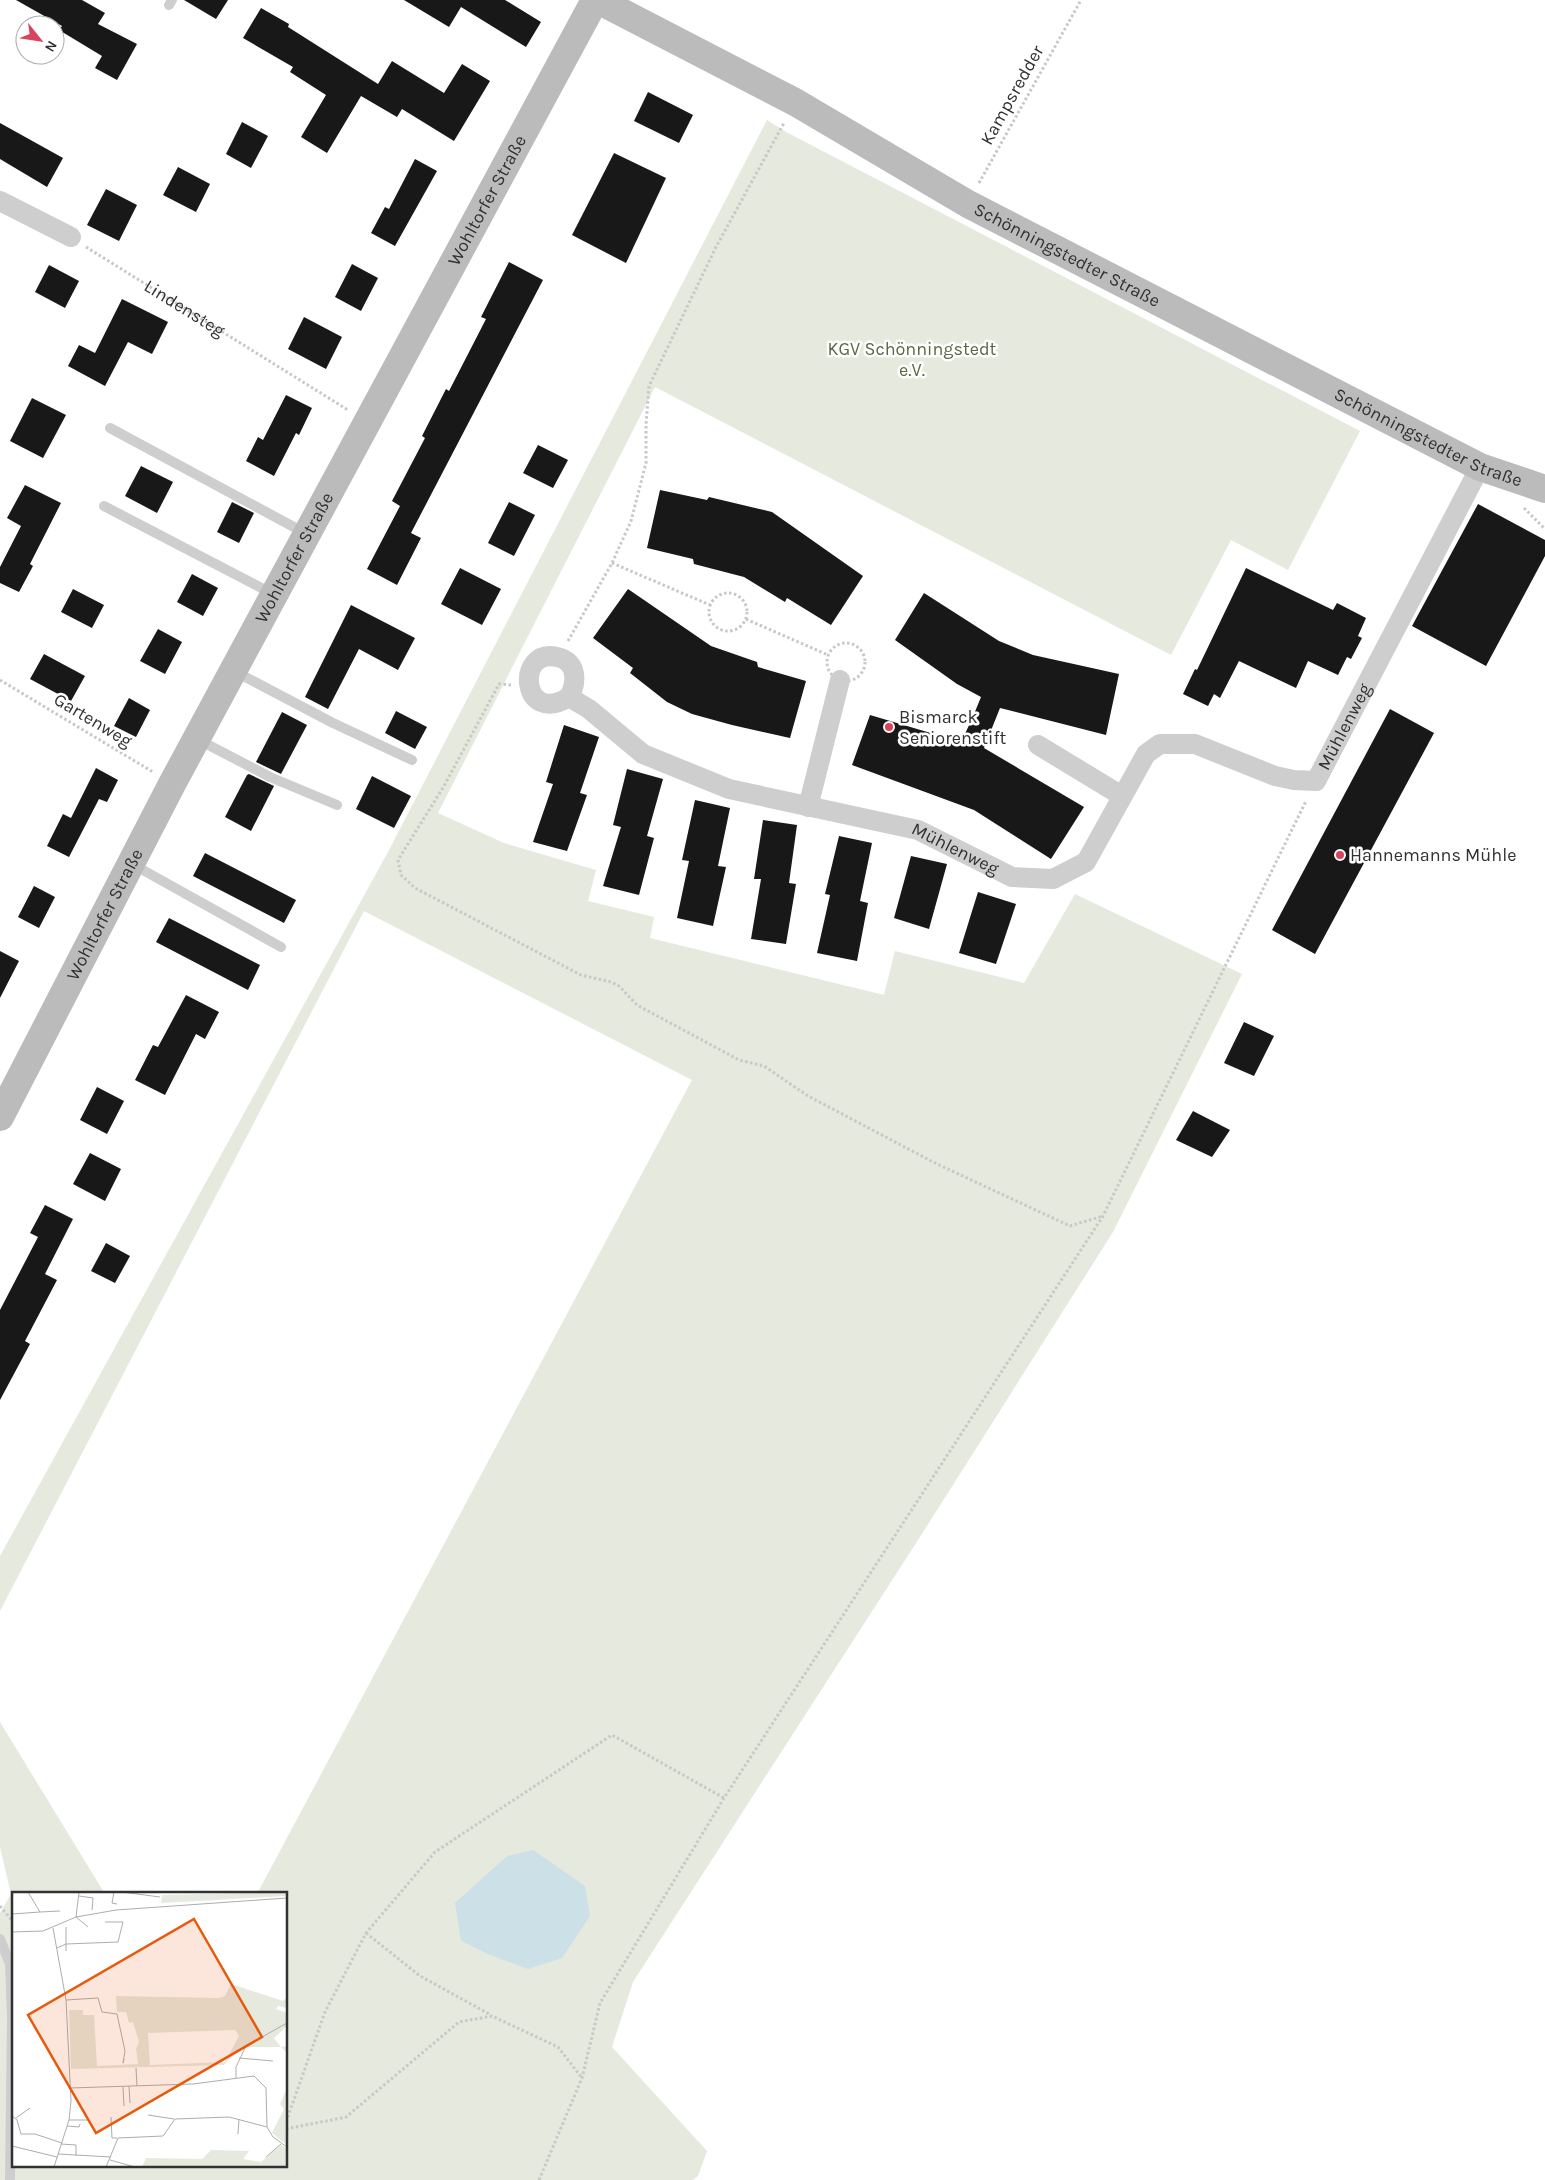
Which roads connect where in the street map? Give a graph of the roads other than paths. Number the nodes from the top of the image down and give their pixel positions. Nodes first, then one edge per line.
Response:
1 (596, 0) edge
2 (0, 201) edge
3 (71, 237) road end
4 (110, 428) dead end
5 (1480, 467) junction
6 (1545, 489) edge
7 (104, 506) dead end
8 (306, 534) junction
9 (274, 595) junction
10 (233, 670) junction
11 (840, 680) dead end
12 (569, 697) junction
13 (196, 739) junction
14 (1038, 745) dead end
15 (412, 760) dead end
16 (1122, 796) junction
17 (337, 805) dead end
18 (808, 807) junction
19 (131, 864) junction
20 (281, 947) dead end
21 (0, 1117) edge
22 (0, 1939) edge
23 (10, 2180) edge

1 - 5 street, Schönningstedter Straße
1 - 8 street, Wohltorfer Straße
2 - 3 street
4 - 8 lane
5 - 6 street, Schönningstedter Straße
5 - 16 street, Mühlenweg
7 - 9 lane
8 - 9 street, Wohltorfer Straße
9 - 10 street, Wohltorfer Straße
10 - 13 street, Wohltorfer Straße
10 - 15 lane
11 - 18 street
12 - 12 street
12 - 18 street, Mühlenweg
13 - 17 lane
13 - 19 street, Wohltorfer Straße
14 - 16 street
16 - 18 street, Mühlenweg
19 - 20 lane
19 - 21 street, Wohltorfer Straße
22 - 23 lane

